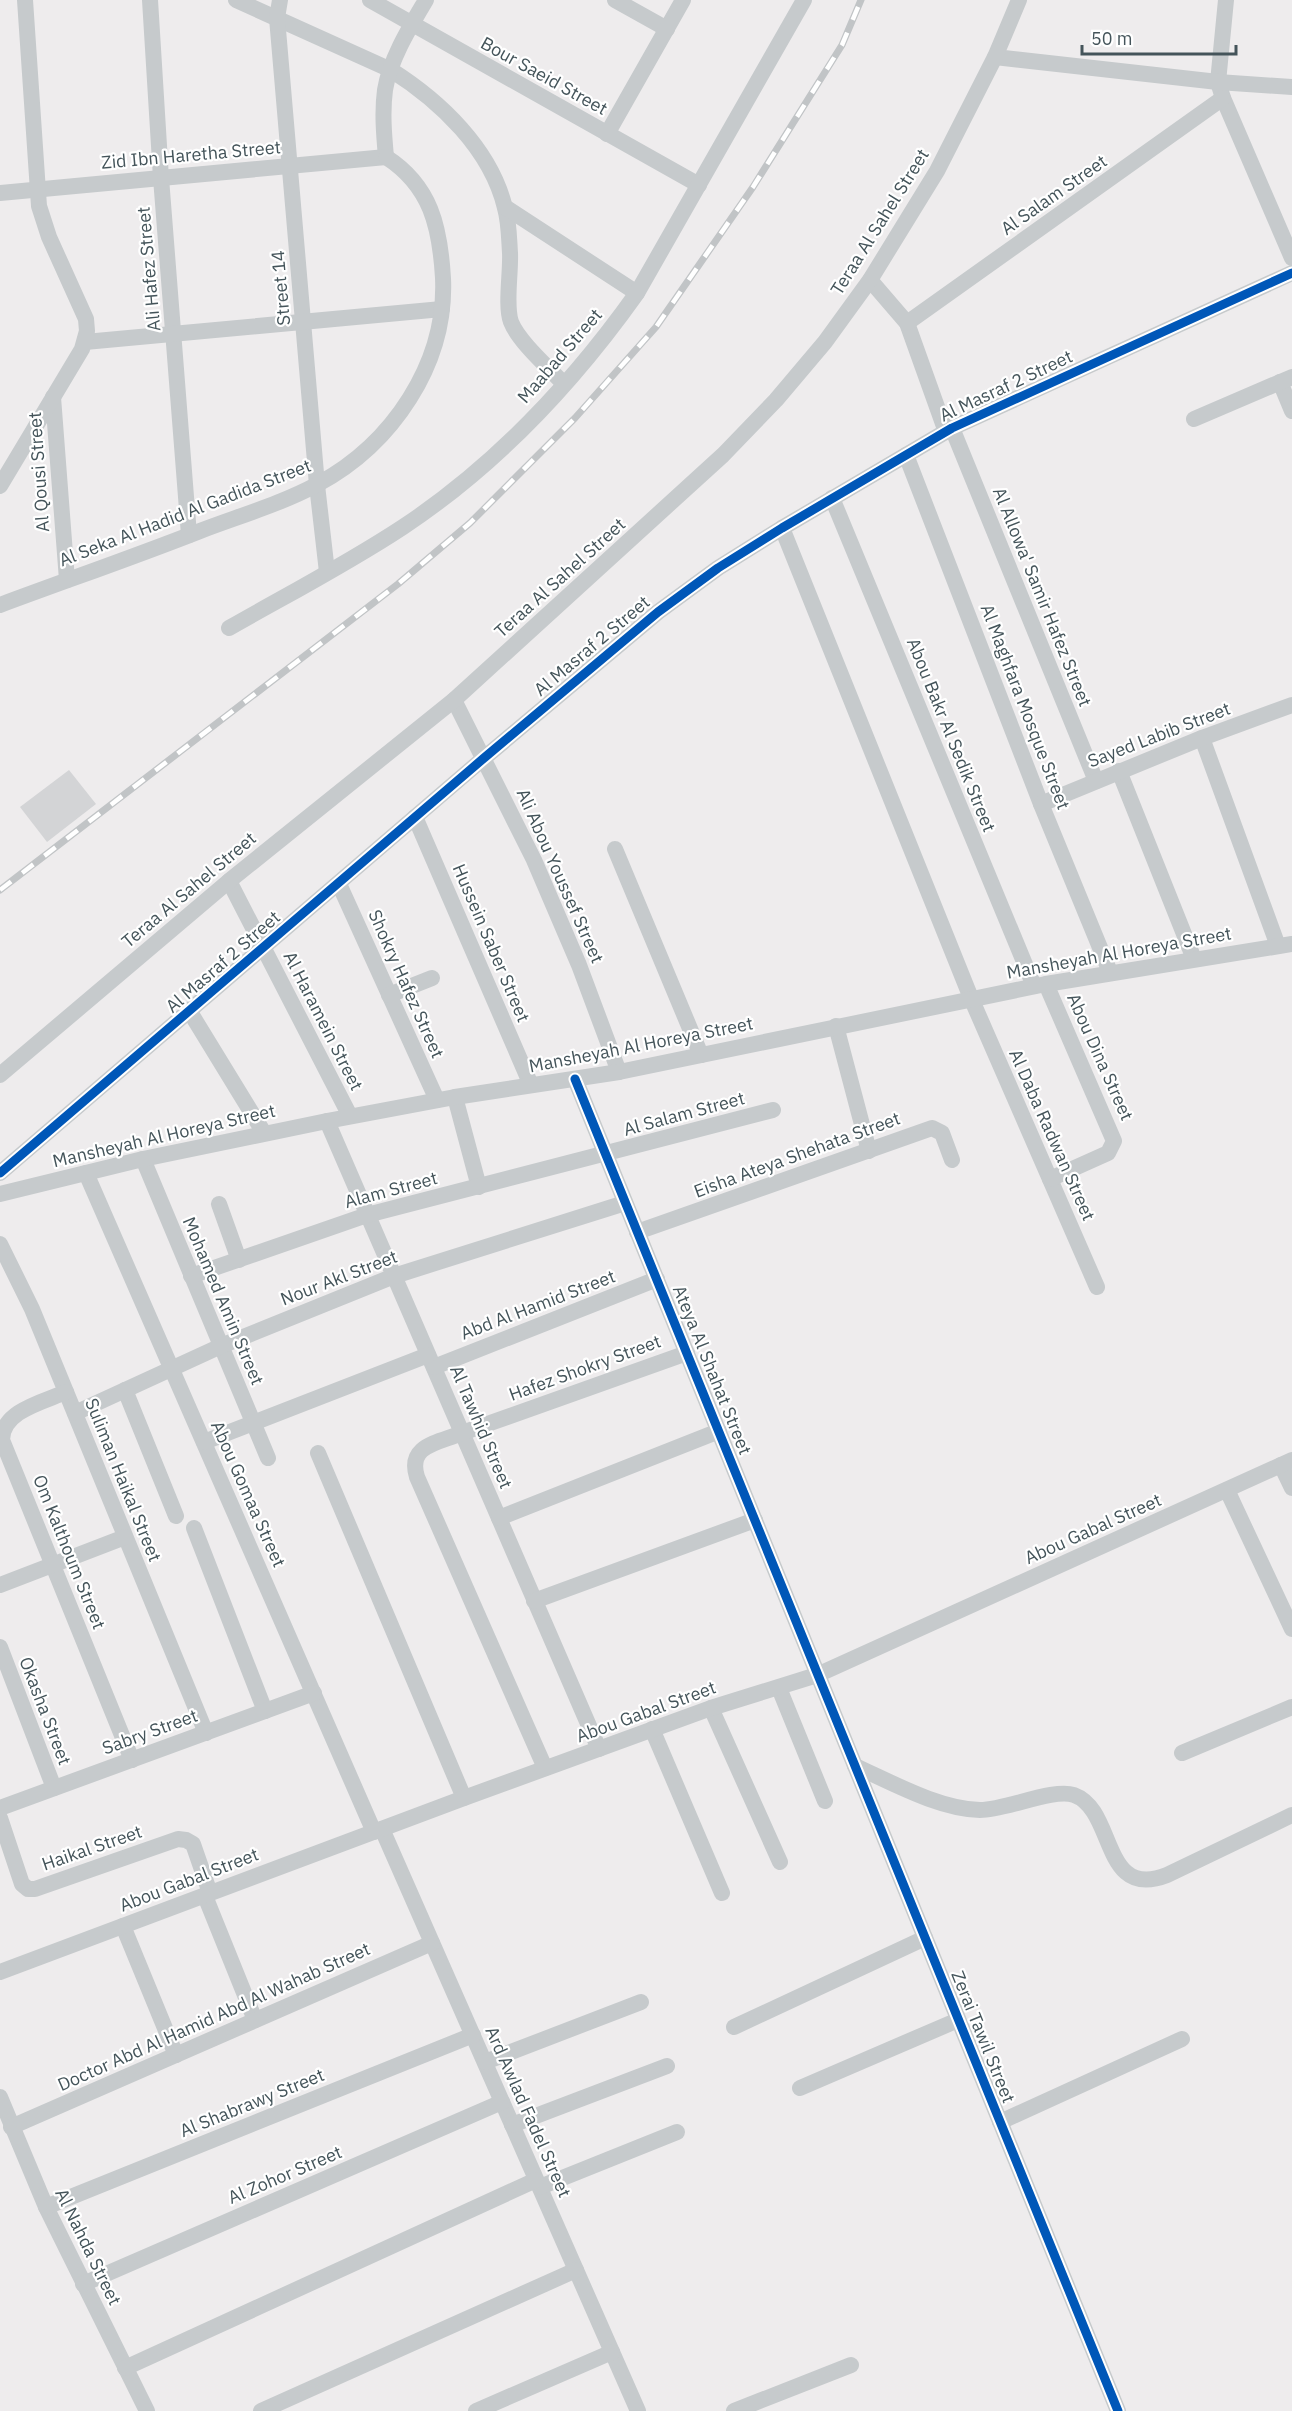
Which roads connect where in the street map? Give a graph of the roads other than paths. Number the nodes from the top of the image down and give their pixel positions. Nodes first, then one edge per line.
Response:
1 (25, 0) edge
2 (150, 0) edge
3 (236, 0) edge
4 (280, 0) edge
5 (370, 0) edge
6 (426, 0) edge
7 (615, 0) edge
8 (683, 0) edge
9 (804, 0) edge
10 (1019, 0) edge
11 (1226, 0) edge
12 (278, 18) junction
13 (412, 24) junction
14 (667, 29) junction
15 (995, 57) junction
16 (391, 70) junction
17 (1218, 82) junction
18 (1292, 87) edge
19 (1223, 98) junction
20 (607, 134) junction
21 (386, 157) junction
22 (290, 166) junction
23 (161, 178) junction
24 (699, 185) junction
25 (37, 190) junction
26 (0, 193) edge
27 (505, 207) junction
28 (1292, 258) edge
29 (1292, 273) edge
30 (870, 280) junction
31 (637, 293) junction
32 (442, 309) junction
33 (303, 321) junction
34 (907, 323) junction
35 (174, 334) junction
36 (85, 342) junction
37 (1286, 380) edge
38 (564, 384) junction
39 (53, 397) junction
40 (1292, 411) edge
41 (1194, 419) dead end
42 (949, 430) junction
43 (906, 455) junction
44 (317, 485) junction
45 (0, 486) edge
46 (832, 498) junction
47 (782, 528) junction
48 (189, 536) junction
49 (327, 572) junction
50 (67, 580) junction
51 (0, 605) edge
52 (229, 627) dead end
53 (454, 700) junction
54 (1292, 705) edge
55 (1202, 738) junction
56 (484, 758) junction
57 (1119, 771) junction
58 (1096, 781) junction
59 (1041, 804) junction
60 (416, 817) junction
61 (615, 849) dead end
62 (229, 881) junction
63 (339, 884) junction
64 (1285, 945) edge
65 (264, 948) junction
66 (1194, 959) junction
67 (1110, 972) junction
68 (432, 978) dead end
69 (1040, 985) junction
70 (389, 995) junction
71 (971, 998) junction
72 (190, 1012) junction
73 (836, 1026) junction
74 (701, 1055) junction
75 (620, 1072) junction
76 (0, 1075) edge
77 (575, 1078) junction
78 (531, 1085) junction
79 (456, 1097) junction
80 (437, 1101) junction
81 (773, 1110) dead end
82 (350, 1116) junction
83 (327, 1120) junction
84 (264, 1133) junction
85 (869, 1151) junction
86 (606, 1155) junction
87 (143, 1159) junction
88 (952, 1160) dead end
89 (0, 1173) edge
90 (86, 1173) junction
91 (1050, 1179) junction
92 (479, 1187) junction
93 (0, 1194) edge
94 (625, 1203) junction
95 (219, 1204) dead end
96 (367, 1215) junction
97 (637, 1232) junction
98 (0, 1244) edge
99 (239, 1260) junction
100 (191, 1276) junction
101 (394, 1276) junction
102 (657, 1279) junction
103 (1097, 1287) dead end
104 (221, 1346) junction
105 (687, 1353) junction
106 (431, 1361) junction
107 (172, 1368) junction
108 (125, 1390) junction
109 (66, 1392) junction
110 (75, 1413) junction
111 (253, 1422) junction
112 (719, 1431) junction
113 (462, 1433) junction
114 (204, 1442) junction
115 (318, 1453) dead end
116 (268, 1458) dead end
117 (1286, 1462) edge
118 (1292, 1488) edge
119 (1227, 1490) junction
120 (176, 1516) dead end
121 (499, 1518) junction
122 (755, 1520) junction
123 (194, 1528) dead end
124 (125, 1537) junction
125 (53, 1565) junction
126 (0, 1585) edge
127 (534, 1601) junction
128 (1292, 1629) edge
129 (0, 1647) edge
130 (817, 1675) junction
131 (779, 1688) junction
132 (314, 1693) junction
133 (1292, 1707) edge
134 (711, 1708) junction
135 (266, 1711) junction
136 (652, 1729) junction
137 (206, 1733) junction
138 (598, 1749) junction
139 (1182, 1753) dead end
140 (132, 1760) junction
141 (855, 1767) junction
142 (545, 1768) junction
143 (54, 1788) junction
144 (464, 1798) junction
145 (825, 1801) dead end
146 (0, 1808) edge
147 (1292, 1815) edge
148 (0, 1818) edge
149 (378, 1830) junction
150 (780, 1862) dead end
151 (722, 1893) dead end
152 (208, 1894) junction
153 (123, 1926) junction
154 (925, 1938) junction
155 (432, 1943) junction
156 (0, 1972) edge
157 (641, 2002) dead end
158 (255, 2020) junction
159 (958, 2020) junction
160 (734, 2027) dead end
161 (473, 2035) junction
162 (1182, 2039) dead end
163 (176, 2055) junction
164 (485, 2061) junction
165 (667, 2066) dead end
166 (800, 2088) dead end
167 (0, 2097) edge
168 (502, 2102) junction
169 (1000, 2122) junction
170 (512, 2125) junction
171 (11, 2127) junction
172 (677, 2132) dead end
173 (538, 2184) junction
174 (46, 2207) junction
175 (576, 2270) junction
176 (83, 2284) junction
177 (612, 2352) junction
178 (851, 2365) dead end
179 (125, 2368) junction
180 (146, 2411) edge
181 (261, 2411) edge
182 (476, 2411) edge
183 (638, 2411) edge
184 (734, 2411) edge
185 (1118, 2411) edge

1 - 25 street
2 - 23 street, Ali Hafez Street
3 - 12 street
4 - 12 street, Street 14
5 - 13 street, Bour Saeid Street
6 - 13 street
7 - 14 street
8 - 14 street
9 - 24 street, Maabad Street
10 - 15 street, Teraa Al Sahel Street
11 - 17 street
12 - 16 street
12 - 22 street, Street 14
13 - 16 street
13 - 20 street, Bour Saeid Street
14 - 20 street
15 - 17 street
15 - 30 street, Teraa Al Sahel Street
16 - 21 street
16 - 27 street
17 - 18 street
17 - 19 street
19 - 28 street
19 - 34 street, Al Salam Street
20 - 24 street, Bour Saeid Street
21 - 22 street, Zid Ibn Haretha Street
21 - 32 street, Al Seka Al Hadid Al Gadida Street
22 - 23 street, Zid Ibn Haretha Street
22 - 33 street, Street 14
23 - 25 street, Zid Ibn Haretha Street
23 - 35 street, Ali Hafez Street
24 - 31 street, Maabad Street
25 - 26 street, Zid Ibn Haretha Street
25 - 36 street
27 - 31 street
27 - 38 street
29 - 42 street, Al Masraf 2 Street
30 - 34 street
30 - 53 street, Teraa Al Sahel Street
31 - 38 street, Maabad Street
32 - 33 street
32 - 44 street, Al Seka Al Hadid Al Gadida Street
33 - 35 street
33 - 44 street, Street 14
34 - 42 street, Al Allowa' Samir Hafez Street
35 - 36 street
35 - 48 street, Ali Hafez Street
36 - 39 street
37 - 40 street
37 - 41 street
38 - 49 street, Maabad Street
39 - 45 street
39 - 50 street, Al Qousi Street
42 - 43 street, Al Masraf 2 Street
42 - 58 street, Al Allowa' Samir Hafez Street
43 - 46 street, Al Masraf 2 Street
43 - 59 street, Al Maghfara Mosque Street
44 - 48 street, Al Seka Al Hadid Al Gadida Street
44 - 49 street, Street 14
46 - 47 street, Al Masraf 2 Street
46 - 69 street, Abou Bakr Al Sedik Street
47 - 56 street, Al Masraf 2 Street
47 - 71 street, Al Daba Radwan Street
48 - 50 street, Al Seka Al Hadid Al Gadida Street
49 - 52 street, Maabad Street
50 - 51 street, Al Seka Al Hadid Al Gadida Street
53 - 56 street, Ali Abou Youssef Street
53 - 62 street, Teraa Al Sahel Street
54 - 55 street, Sayed Labib Street
55 - 57 street, Sayed Labib Street
55 - 64 street
56 - 60 street, Al Masraf 2 Street
56 - 75 street, Ali Abou Youssef Street
57 - 58 street, Sayed Labib Street
57 - 66 street
58 - 59 street, Sayed Labib Street
59 - 67 street, Al Maghfara Mosque Street
60 - 63 street, Al Masraf 2 Street
60 - 78 street, Hussein Saber Street
61 - 74 street
62 - 65 street, Al Haramein Street
62 - 76 street, Teraa Al Sahel Street
63 - 65 street, Al Masraf 2 Street
63 - 70 street, Shokry Hafez Street
64 - 66 street, Mansheyah Al Horeya Street
65 - 72 street, Al Masraf 2 Street
65 - 82 street, Al Haramein Street
66 - 67 street, Mansheyah Al Horeya Street
67 - 69 street, Mansheyah Al Horeya Street
68 - 70 street
69 - 71 street, Mansheyah Al Horeya Street
69 - 91 street, Abou Dina Street
70 - 80 street, Shokry Hafez Street
71 - 73 street, Mansheyah Al Horeya Street
71 - 91 street, Al Daba Radwan Street
72 - 84 street
72 - 89 street, Al Masraf 2 Street
73 - 74 street, Mansheyah Al Horeya Street
73 - 85 street
74 - 75 street, Mansheyah Al Horeya Street
75 - 77 street, Mansheyah Al Horeya Street
77 - 78 street, Mansheyah Al Horeya Street
77 - 86 street, Ateya Al Shahat Street
78 - 79 street, Mansheyah Al Horeya Street
79 - 80 street, Mansheyah Al Horeya Street
79 - 92 street
80 - 82 street, Mansheyah Al Horeya Street
81 - 86 street, Al Salam Street
82 - 83 street, Mansheyah Al Horeya Street
83 - 84 street, Mansheyah Al Horeya Street
83 - 96 street, Al Tawhid Street
84 - 87 street, Mansheyah Al Horeya Street
85 - 88 street, Eisha Ateya Shehata Street
85 - 97 street, Eisha Ateya Shehata Street
86 - 92 street, Alam Street
86 - 94 street, Ateya Al Shahat Street
87 - 90 street, Mansheyah Al Horeya Street
87 - 100 street, Mohamed Amin Street
90 - 93 street, Mansheyah Al Horeya Street
90 - 107 street, Abou Gomaa Street
91 - 103 street, Al Daba Radwan Street
92 - 96 street, Alam Street
94 - 97 street, Ateya Al Shahat Street
94 - 101 street, Nour Akl Street
95 - 99 street
96 - 99 street, Alam Street
96 - 101 street, Al Tawhid Street
97 - 102 street, Ateya Al Shahat Street
98 - 109 street, Suliman Haikal Street
99 - 100 street, Alam Street
100 - 104 street, Mohamed Amin Street
101 - 104 street, Nour Akl Street
101 - 106 street, Al Tawhid Street
102 - 105 street, Ateya Al Shahat Street
102 - 106 street, Abd Al Hamid Street
104 - 107 street, Nour Akl Street
104 - 111 street, Mohamed Amin Street
105 - 112 street, Ateya Al Shahat Street
105 - 113 street, Hafez Shokry Street
106 - 111 street, Abd Al Hamid Street
106 - 113 street, Al Tawhid Street
107 - 108 street, Nour Akl Street
107 - 114 street, Abou Gomaa Street
108 - 110 street, Nour Akl Street
108 - 120 street
109 - 110 street, Suliman Haikal Street
109 - 125 street, Om Kalthoum Street
110 - 124 street, Suliman Haikal Street
111 - 114 street, Abd Al Hamid Street
111 - 116 street, Mohamed Amin Street
112 - 121 street
112 - 122 street, Ateya Al Shahat Street
113 - 121 street, Al Tawhid Street
113 - 142 street, Hafez Shokry Street
114 - 132 street, Abou Gomaa Street
115 - 144 street
117 - 118 street
117 - 119 street, Abou Gabal Street
119 - 128 street
119 - 130 street, Abou Gabal Street
121 - 127 street, Al Tawhid Street
122 - 127 street
122 - 130 street, Ateya Al Shahat Street
123 - 135 street
124 - 125 street
124 - 137 street, Suliman Haikal Street
125 - 126 street
125 - 140 street, Om Kalthoum Street
127 - 138 street, Al Tawhid Street
129 - 143 street, Okasha Street
130 - 131 street, Abou Gabal Street
130 - 141 street, Zerai Tawil Street
131 - 134 street, Abou Gabal Street
131 - 145 street
132 - 135 street, Sabry Street
132 - 149 street, Abou Gomaa Street
133 - 139 street
134 - 136 street, Abou Gabal Street
134 - 150 street
135 - 137 street, Sabry Street
136 - 138 street, Abou Gabal Street
136 - 151 street
137 - 140 street, Sabry Street
138 - 142 street, Abou Gabal Street
140 - 143 street, Sabry Street
141 - 147 street
141 - 154 street, Zerai Tawil Street
142 - 144 street, Abou Gabal Street
143 - 146 street, Sabry Street
144 - 149 street, Abou Gabal Street
148 - 152 street, Haikal Street
149 - 152 street, Abou Gabal Street
149 - 155 street, Ard Awlad Fadel Street
152 - 153 street, Abou Gabal Street
152 - 158 street
153 - 156 street, Abou Gabal Street
153 - 163 street
154 - 159 street, Zerai Tawil Street
154 - 160 street
155 - 158 street, Doctor Abd Al Hamid Abd Al Wahab Street
155 - 161 street, Ard Awlad Fadel Street
157 - 164 street
158 - 163 street, Doctor Abd Al Hamid Abd Al Wahab Street
159 - 166 street
159 - 169 street, Zerai Tawil Street
161 - 164 street, Ard Awlad Fadel Street
161 - 174 street, Al Shabrawy Street
162 - 169 street
163 - 171 street, Doctor Abd Al Hamid Abd Al Wahab Street
164 - 168 street, Ard Awlad Fadel Street
165 - 170 street
167 - 171 street, Al Nahda Street
168 - 170 street, Ard Awlad Fadel Street
168 - 176 street, Al Zohor Street
169 - 185 street, Zerai Tawil Street
170 - 173 street, Ard Awlad Fadel Street
171 - 174 street, Al Nahda Street
172 - 173 street
173 - 175 street, Ard Awlad Fadel Street
173 - 179 street
174 - 176 street, Al Nahda Street
175 - 177 street, Ard Awlad Fadel Street
175 - 181 street
176 - 179 street, Al Nahda Street
177 - 182 street
177 - 183 street, Ard Awlad Fadel Street
178 - 184 street
179 - 180 street, Al Nahda Street

